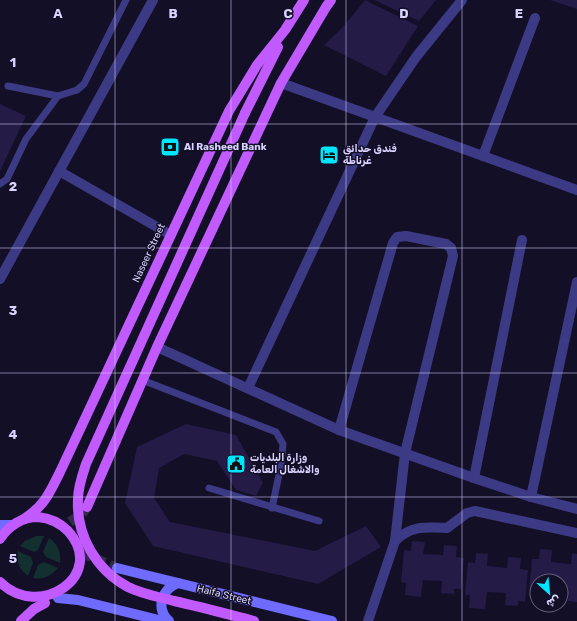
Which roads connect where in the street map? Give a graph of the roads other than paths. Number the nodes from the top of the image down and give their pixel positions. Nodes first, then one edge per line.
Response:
1 (126, 0) edge
2 (153, 0) edge
3 (304, 0) edge
4 (331, 0) edge
5 (462, 0) edge
6 (535, 18) dead end
7 (286, 30) junction
8 (280, 83) junction
9 (8, 86) dead end
10 (58, 96) junction
11 (375, 117) junction
12 (483, 156) junction
13 (59, 171) junction
14 (0, 184) edge
15 (577, 190) edge
16 (171, 235) junction
17 (522, 240) dead end
18 (0, 279) edge
19 (577, 282) edge
20 (160, 349) junction
21 (142, 380) junction
22 (248, 388) junction
23 (339, 430) junction
24 (405, 453) junction
25 (474, 478) junction
26 (209, 488) dead end
27 (531, 497) junction
28 (87, 507) tunnel mouth
29 (272, 508) junction
30 (577, 509) edge
31 (24, 519) junction
32 (319, 521) dead end
33 (0, 525) edge
34 (13, 525) junction
35 (577, 533) edge
36 (0, 540) edge
37 (395, 541) junction
38 (117, 568) tunnel mouth
39 (0, 582) edge
40 (178, 583) junction
41 (58, 598) junction
42 (45, 602) junction
43 (21, 621) edge
44 (164, 621) edge
45 (168, 621) edge
46 (254, 621) edge
47 (332, 621) edge
48 (368, 621) edge

1 - 10 lane
2 - 13 street
3 - 7 main road, Naseer Street
4 - 8 main road
5 - 11 street
6 - 12 street
7 - 16 main road, Naseer Street
7 - 46 main road, bridge
8 - 11 street
8 - 20 main road
9 - 10 lane
10 - 14 lane
11 - 12 street
11 - 22 street
12 - 15 street
13 - 16 street
13 - 18 street
16 - 31 main road, Naseer Street
17 - 25 street
19 - 27 street
20 - 21 main road
20 - 22 street
21 - 28 main road
21 - 29 lane
22 - 23 street
23 - 24 street
23 - 24 street
24 - 25 street
24 - 37 street
25 - 27 street
26 - 29 lane
27 - 30 street
29 - 32 lane
31 - 34 main road, Naseer Street
31 - 41 main road
33 - 34 main road
34 - 36 main road
35 - 37 street
37 - 48 street
38 - 40 main road, Haifa Street
39 - 42 main road
40 - 45 main road
40 - 47 main road, Haifa Street
41 - 42 main road
41 - 44 main road
42 - 43 main road

